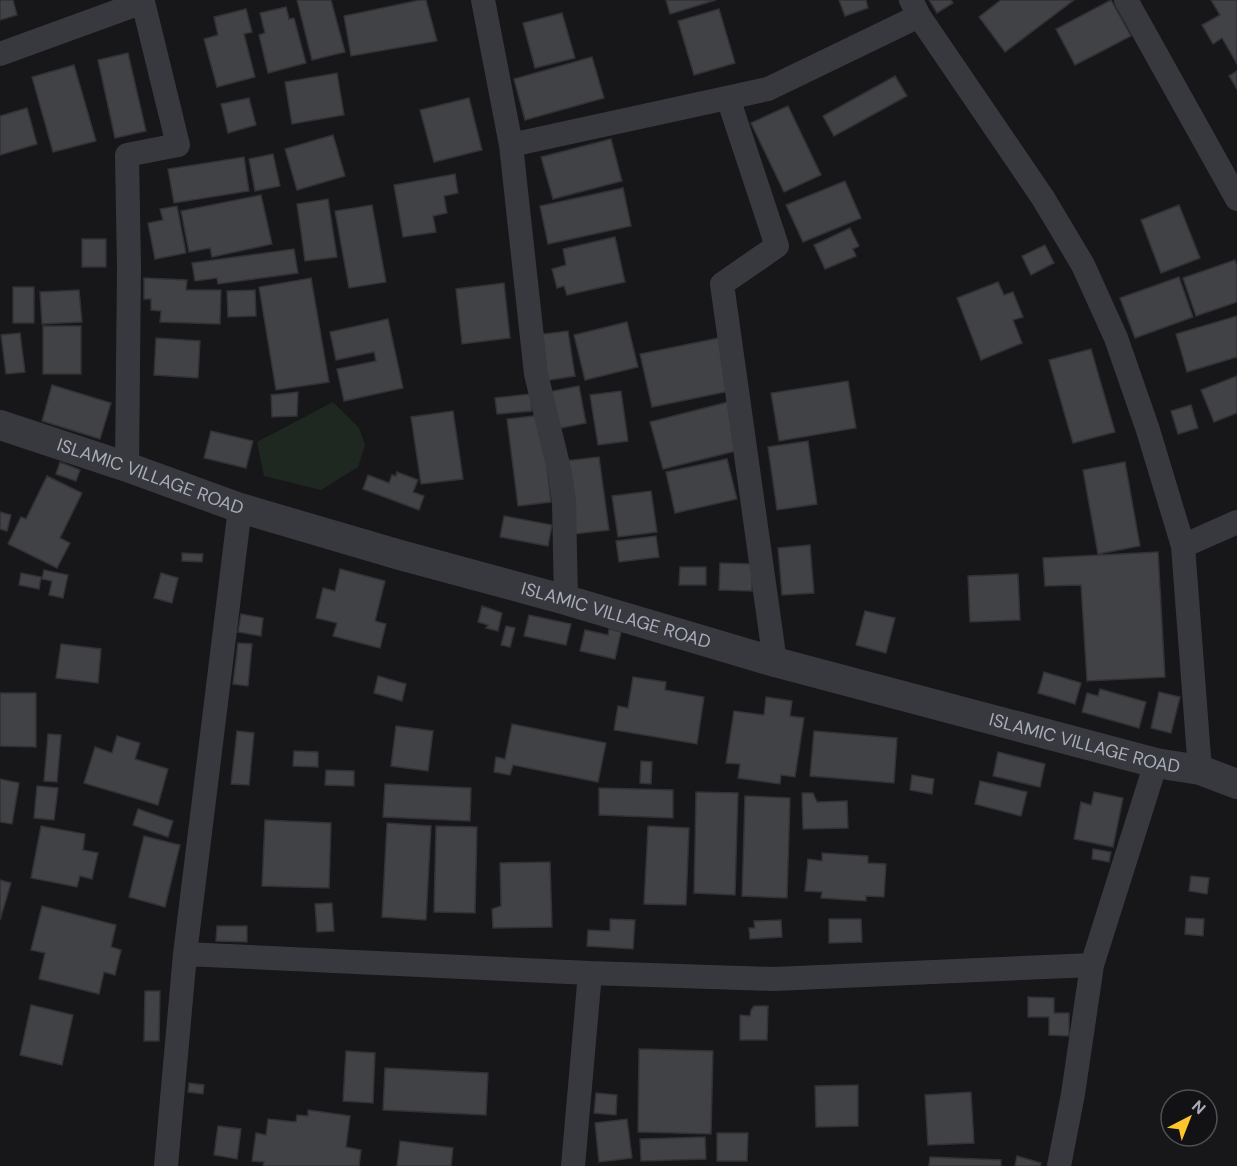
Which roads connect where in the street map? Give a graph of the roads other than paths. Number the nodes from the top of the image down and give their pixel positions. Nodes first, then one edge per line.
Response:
1 (483, 0) edge
2 (1126, 0) edge
3 (146, 1) edge
4 (915, 8) edge
5 (0, 54) edge
6 (728, 98) junction
7 (511, 145) junction
8 (1237, 199) edge
9 (0, 425) edge
10 (127, 467) junction
11 (240, 508) junction
12 (1237, 522) edge
13 (1183, 546) junction
14 (566, 600) junction
15 (775, 662) junction
16 (1156, 763) junction
17 (1200, 770) junction
18 (1237, 784) edge
19 (185, 954) junction
20 (1092, 965) junction
21 (590, 973) junction
22 (166, 1166) edge
23 (573, 1166) edge
24 (1059, 1166) edge

1 - 7 street
2 - 8 street
3 - 5 street
3 - 10 street
4 - 6 street
4 - 13 street
6 - 7 street
6 - 15 street
7 - 14 street
9 - 10 street, ISLAMIC VILLAGE ROAD
10 - 11 street, ISLAMIC VILLAGE ROAD
11 - 14 street, ISLAMIC VILLAGE ROAD
11 - 19 street
12 - 13 street
13 - 17 street
14 - 15 street, ISLAMIC VILLAGE ROAD
15 - 16 street, ISLAMIC VILLAGE ROAD
16 - 17 street, ISLAMIC VILLAGE ROAD
16 - 20 street
17 - 18 street, ISLAMIC VILLAGE ROAD
19 - 21 street
19 - 22 street
20 - 21 street
20 - 24 street
21 - 23 street

